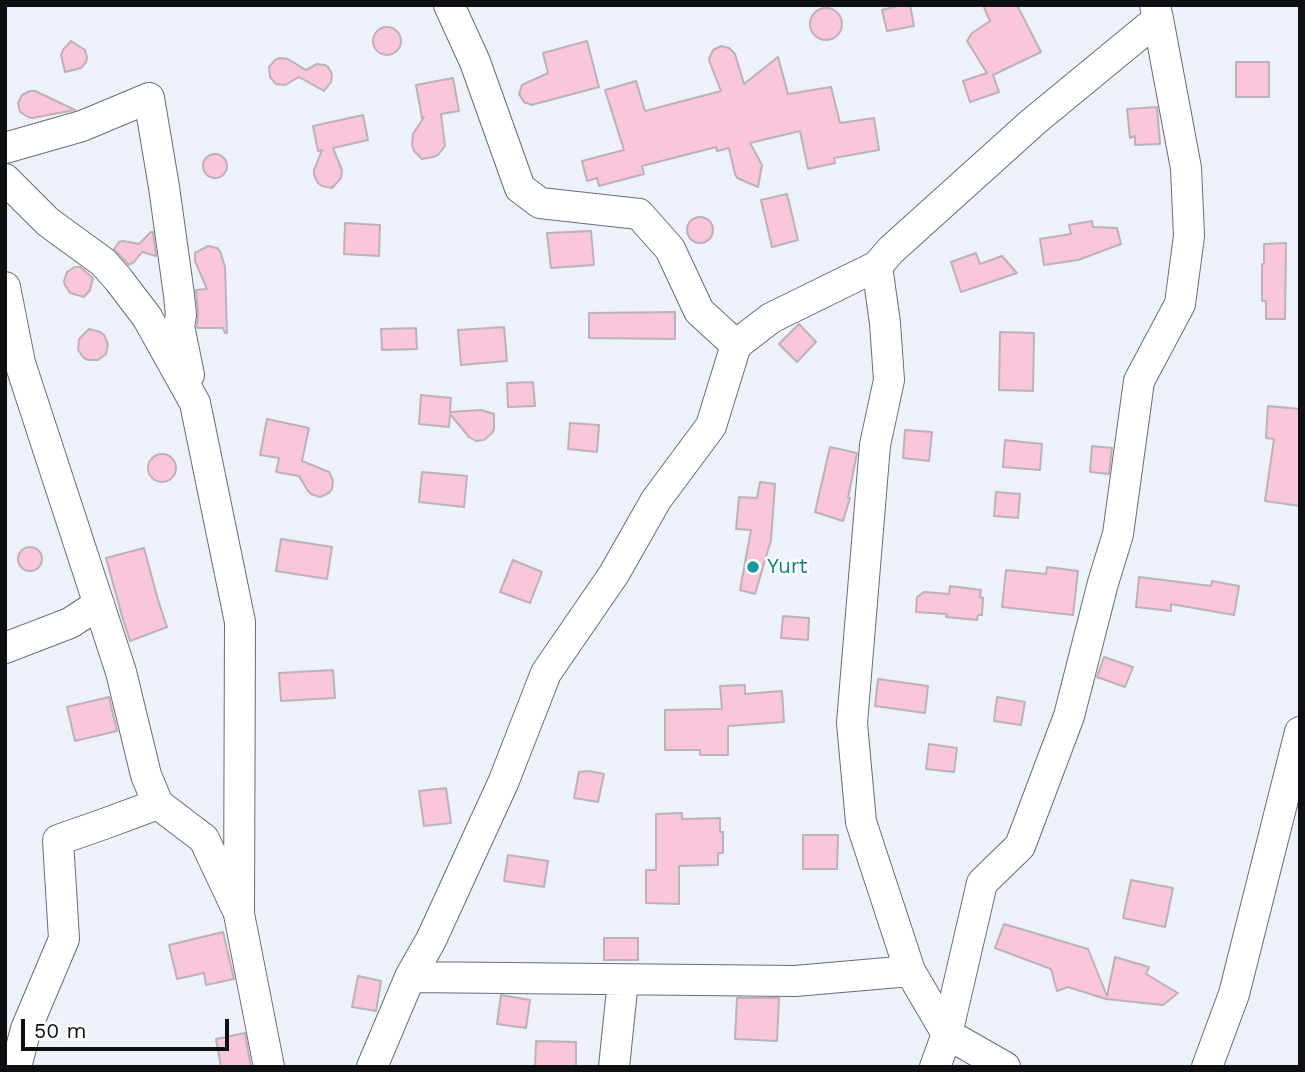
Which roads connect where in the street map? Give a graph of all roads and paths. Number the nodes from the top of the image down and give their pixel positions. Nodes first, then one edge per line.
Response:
1 (449, 5) edge
2 (1157, 12) edge
3 (5, 148) edge
4 (5, 178) edge
5 (877, 266) junction
6 (5, 287) edge
7 (736, 345) junction
8 (195, 403) junction
9 (99, 604) junction
10 (5, 648) edge
11 (1300, 732) edge
12 (158, 804) junction
13 (239, 914) junction
14 (910, 971) junction
15 (410, 977) junction
16 (623, 980) junction
17 (947, 1034) junction
18 (16, 1067) edge
19 (269, 1067) edge
20 (372, 1067) edge
21 (614, 1067) edge
22 (935, 1067) edge
23 (1005, 1067) edge
24 (1207, 1067) edge

1 - 7 street
2 - 5 street
2 - 17 street
3 - 8 street
4 - 8 street
5 - 7 street
5 - 14 street
6 - 9 street
7 - 15 street
8 - 13 street
9 - 10 street
9 - 12 street
11 - 24 street
12 - 13 street
12 - 18 street
13 - 19 street
14 - 16 street
14 - 17 street
15 - 16 street
15 - 20 street
16 - 21 street
17 - 22 street
17 - 23 street

